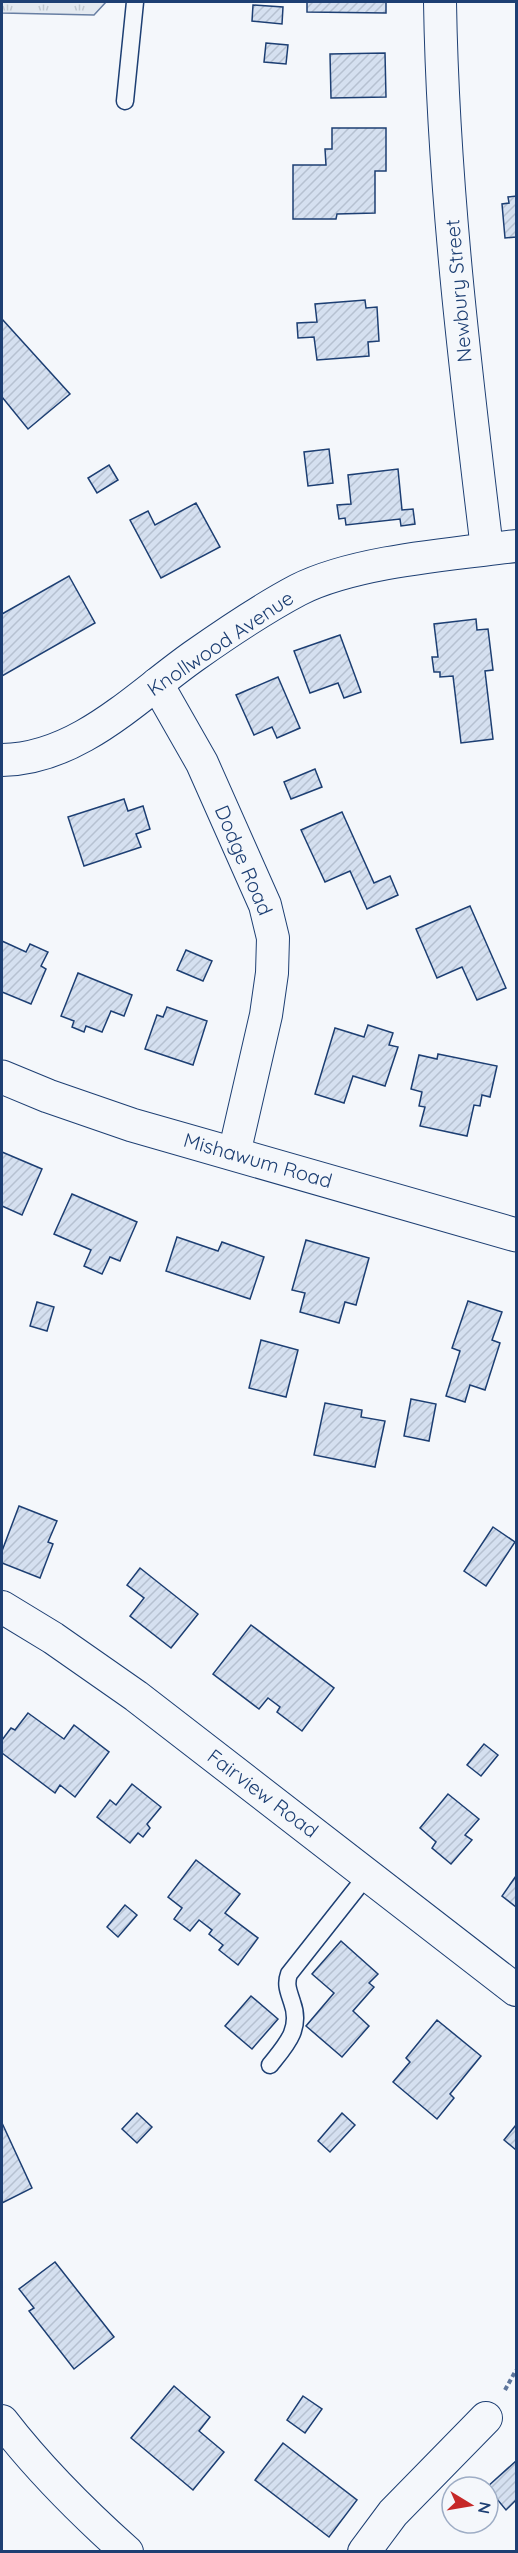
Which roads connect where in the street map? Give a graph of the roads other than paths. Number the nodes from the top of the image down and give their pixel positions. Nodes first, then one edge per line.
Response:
1 (135, 2) edge
2 (440, 2) edge
3 (125, 101) dead end
4 (502, 548) edge
5 (157, 684) junction
6 (2, 760) edge
7 (2, 1077) edge
8 (234, 1155) junction
9 (516, 1235) edge
10 (2, 1607) edge
11 (368, 1874) junction
12 (516, 1990) edge
13 (270, 2065) dead end
14 (486, 2418) dead end
15 (2, 2421) edge
16 (127, 2552) edge
17 (364, 2552) edge

1 - 3 lane
2 - 4 street, Newbury Street
4 - 5 street, Knollwood Avenue
5 - 6 street, Knollwood Avenue
5 - 8 street, Dodge Road
7 - 8 main road, Mishawum Road
8 - 9 main road, Mishawum Road
10 - 11 street, Fairview Road
11 - 12 street, Fairview Road
11 - 13 lane
14 - 17 street
15 - 16 street

